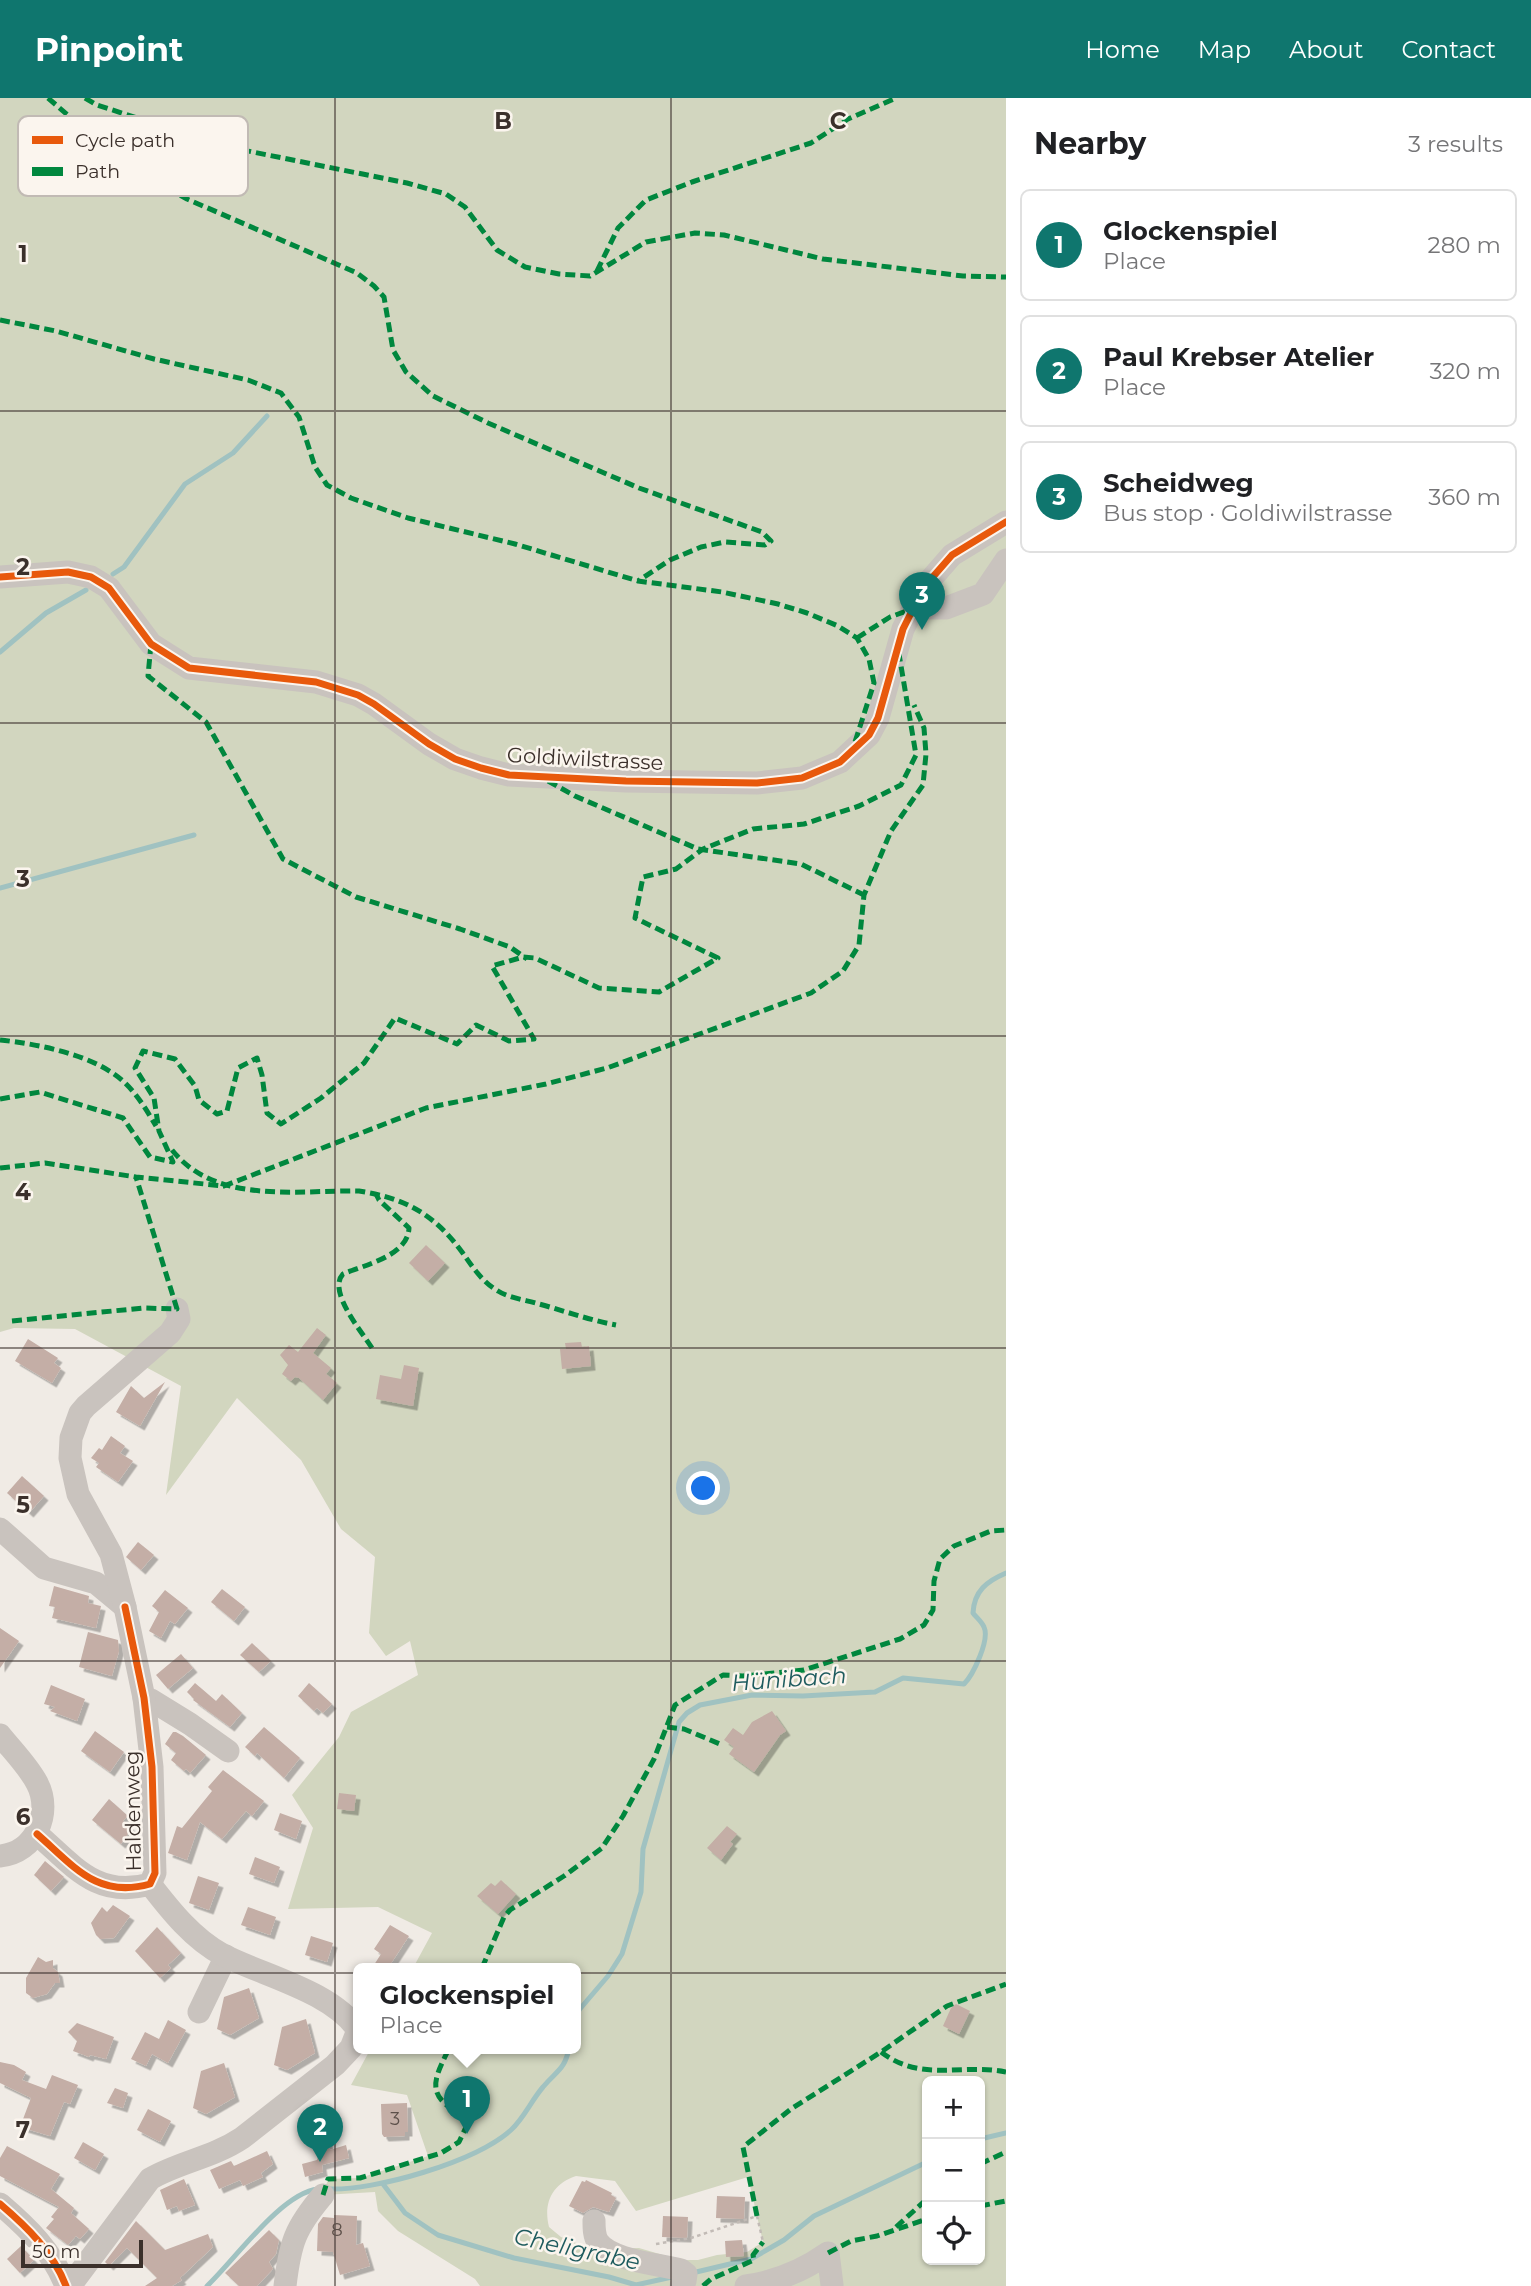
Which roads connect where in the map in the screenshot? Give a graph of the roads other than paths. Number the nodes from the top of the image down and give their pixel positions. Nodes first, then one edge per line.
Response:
1 (1006, 522) edge
2 (1006, 560) edge
3 (0, 578) edge
4 (913, 608) junction
5 (177, 1309) dead end
6 (0, 1528) edge
7 (125, 1607) junction
8 (144, 1698) junction
9 (0, 1735) edge
10 (228, 1751) dead end
11 (37, 1834) junction
12 (0, 1856) edge
13 (150, 1884) junction
14 (226, 1956) junction
15 (199, 2012) dead end
16 (353, 2023) edge
17 (353, 2043) edge
18 (323, 2195) dead end
19 (0, 2204) edge
20 (594, 2221) dead end
21 (683, 2279) edge
22 (66, 2286) edge
23 (285, 2286) edge
24 (746, 2286) edge
25 (832, 2286) edge

1 - 4 street, Goldiwilstrasse
2 - 4 street
3 - 4 street, Goldiwilstrasse
5 - 7 street, Haldenweg
6 - 7 street
7 - 8 street, Haldenweg
8 - 10 street
8 - 13 street, Haldenweg
9 - 11 street
11 - 12 street
11 - 13 street, Haldenweg
13 - 14 street, Haldenweg
14 - 15 street
14 - 16 street, Haldenweg
17 - 22 street, Haldenweg
18 - 23 street
19 - 22 street
20 - 21 street
24 - 25 street

